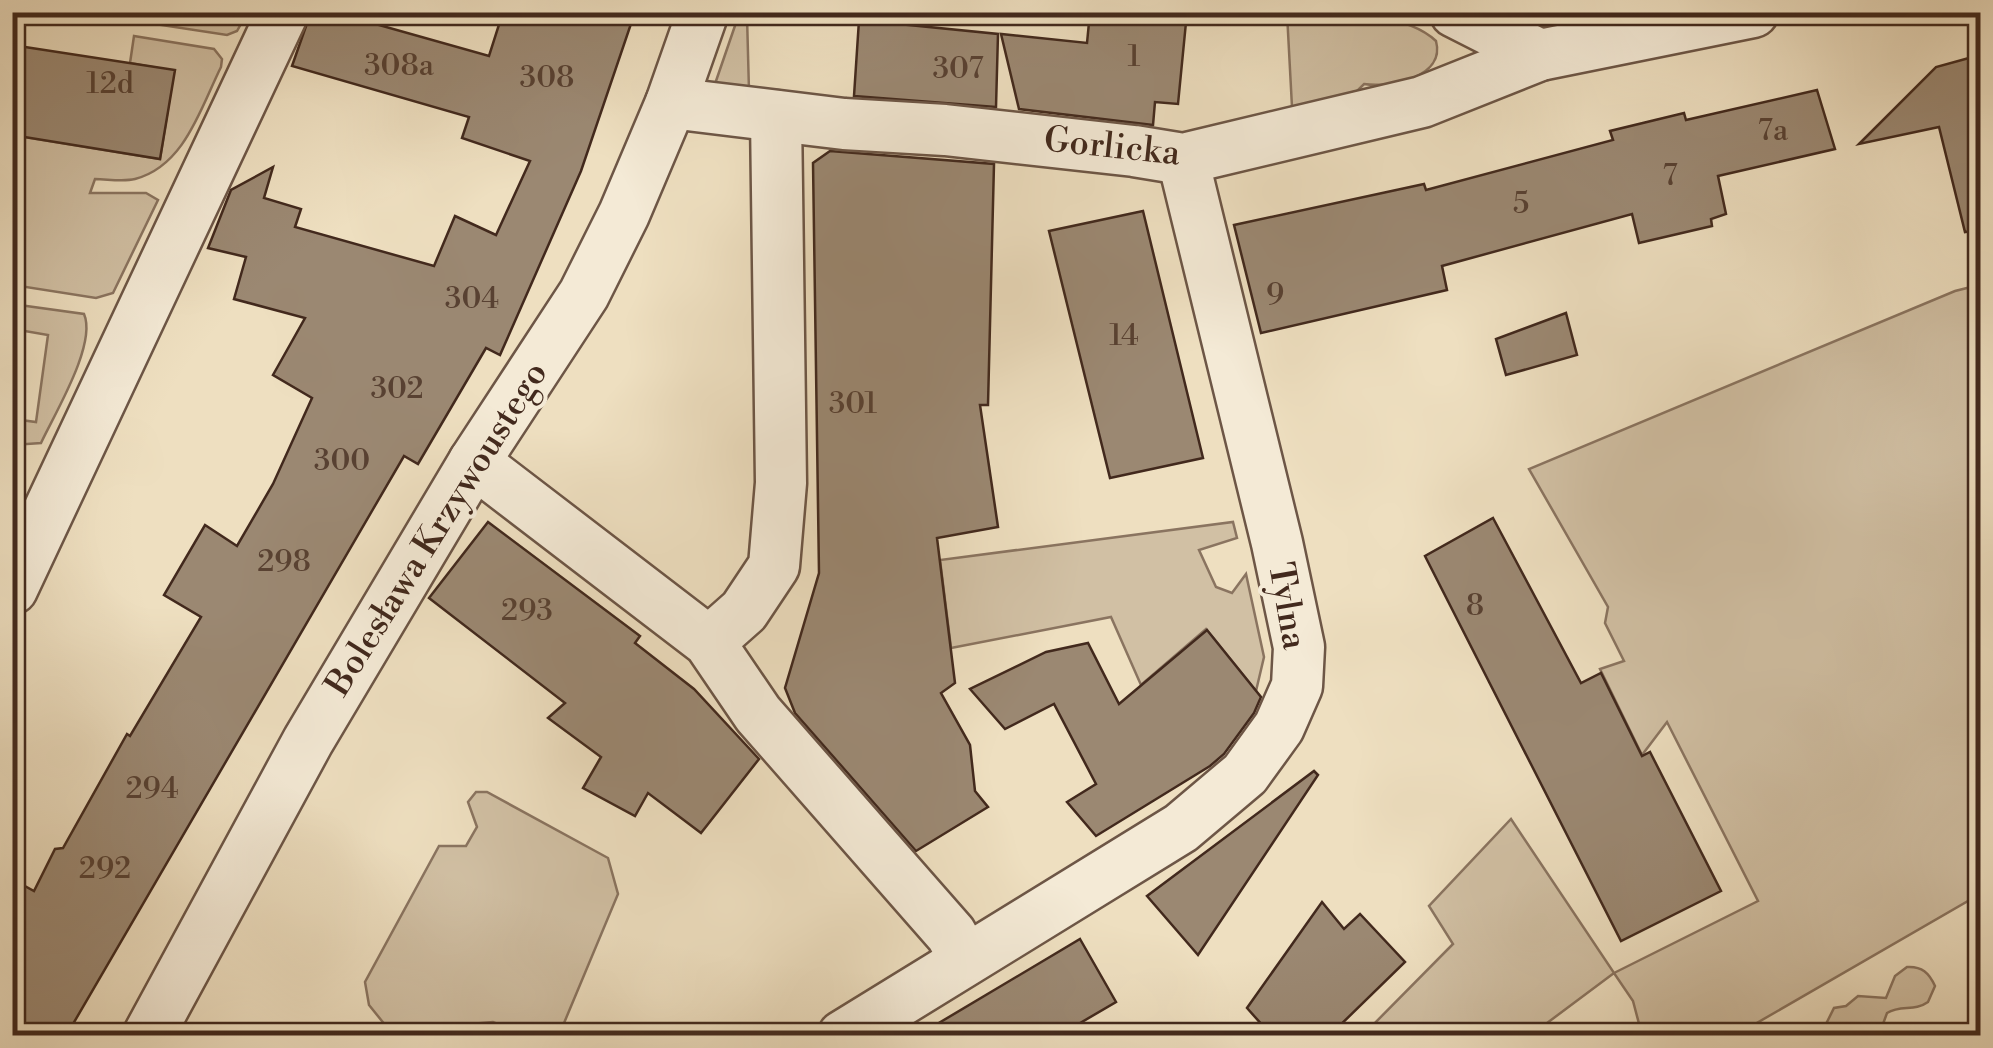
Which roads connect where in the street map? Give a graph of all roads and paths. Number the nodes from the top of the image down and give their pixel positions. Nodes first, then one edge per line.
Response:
1 (283, 12) edge
2 (703, 12) edge
3 (1455, 12) edge
4 (1754, 12) edge
5 (1540, 55) junction
6 (670, 103) junction
7 (776, 116) junction
8 (1183, 159) junction
9 (474, 462) junction
10 (12, 589) edge
11 (709, 642) junction
12 (965, 959) junction
13 (148, 1036) edge
14 (843, 1036) edge

1 - 10 street
2 - 6 street, Bolesława Krzywoustego
3 - 5 street
4 - 5 street, Gorlicka
5 - 8 street, Gorlicka
6 - 7 street, Gorlicka
6 - 9 street, Bolesława Krzywoustego
7 - 8 street, Gorlicka
7 - 11 street
8 - 12 street, Tylna
9 - 11 street
9 - 13 street, Bolesława Krzywoustego
11 - 12 street
12 - 14 street, Tylna

